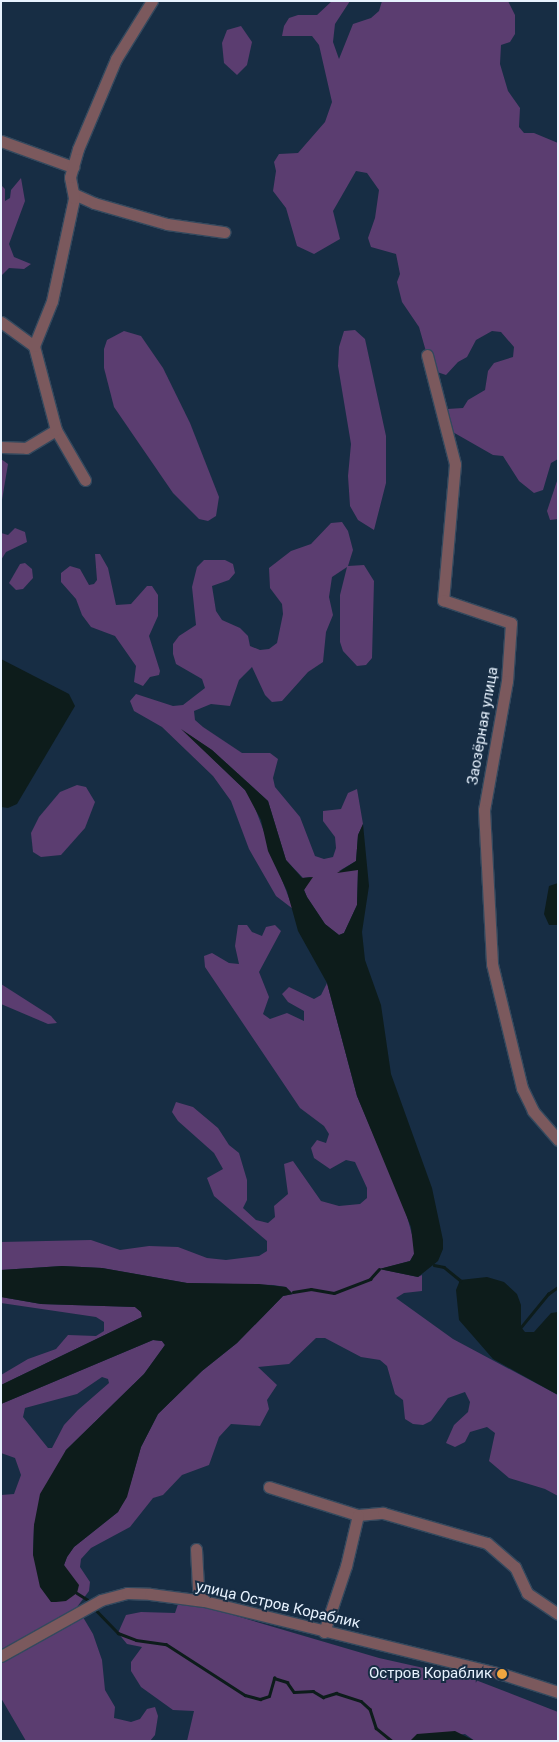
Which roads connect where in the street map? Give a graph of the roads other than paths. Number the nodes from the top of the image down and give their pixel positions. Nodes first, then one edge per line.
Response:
1 (152, 1) edge
2 (1, 141) edge
3 (73, 168) junction
4 (74, 194) junction
5 (224, 232) dead end
6 (1, 322) edge
7 (34, 346) junction
8 (427, 355) dead end
9 (56, 430) junction
10 (1, 446) edge
11 (85, 480) dead end
12 (558, 1140) edge
13 (269, 1487) dead end
14 (358, 1515) junction
15 (196, 1549) dead end
16 (204, 1601) junction
17 (558, 1614) edge
18 (324, 1632) junction
19 (1, 1656) edge
20 (558, 1692) edge

1 - 3 street
2 - 3 street
3 - 4 street
4 - 5 street
4 - 7 street
6 - 7 street
7 - 9 street
8 - 12 street, Заозёрная улица
9 - 10 street
9 - 11 street
13 - 14 street
14 - 17 street
14 - 18 street
15 - 16 street
16 - 18 street, улица Остров Кораблик
16 - 19 street, улица Остров Кораблик
18 - 20 street, улица Остров Кораблик

